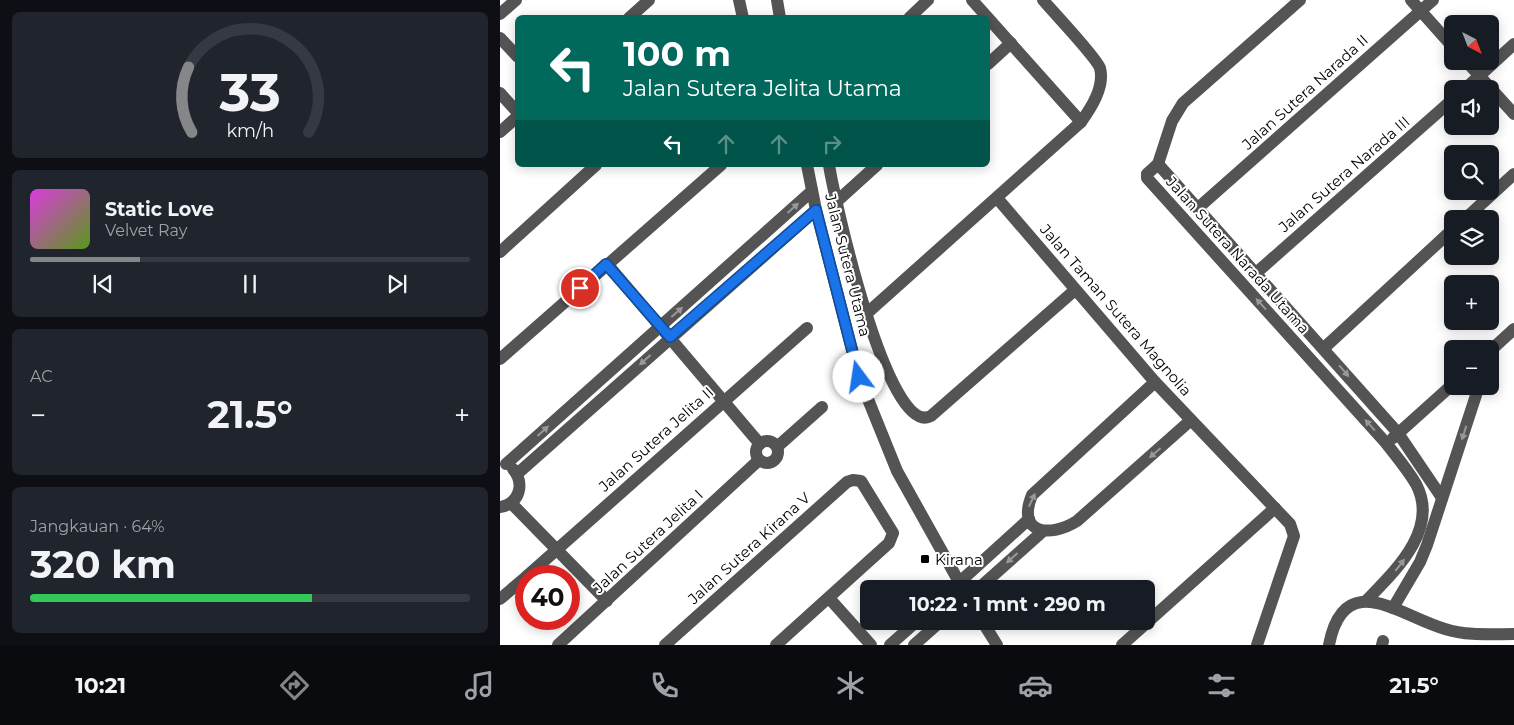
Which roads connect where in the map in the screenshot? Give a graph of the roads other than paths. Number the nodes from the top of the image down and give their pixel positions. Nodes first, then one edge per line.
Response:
1 (516, 0) edge
2 (649, 0) edge
3 (739, 0) edge
4 (777, 0) edge
5 (928, 0) edge
6 (972, 0) edge
7 (1043, 0) edge
8 (1300, 0) edge
9 (1411, 0) edge
10 (1433, 0) edge
11 (1421, 11) junction
12 (500, 14) edge
13 (632, 15) edge
14 (742, 15) edge
15 (780, 15) edge
16 (912, 15) edge
17 (986, 15) edge
18 (990, 20) edge
19 (1444, 37) edge
20 (500, 38) edge
21 (1011, 43) junction
22 (1514, 44) edge
23 (515, 54) edge
24 (990, 62) edge
25 (1474, 70) edge
26 (1479, 76) junction
27 (1475, 80) edge
28 (500, 94) edge
29 (1444, 107) edge
30 (515, 112) edge
31 (1514, 114) edge
32 (515, 118) edge
33 (1081, 122) junction
34 (500, 132) edge
35 (1158, 164) junction
36 (592, 167) edge
37 (719, 167) edge
38 (807, 167) edge
39 (829, 167) edge
40 (875, 167) edge
41 (1514, 174) edge
42 (812, 192) junction
43 (997, 198) junction
44 (835, 203) junction
45 (1198, 208) junction
46 (816, 210) junction
47 (1475, 210) edge
48 (1444, 237) edge
49 (500, 252) edge
50 (738, 258) junction
51 (606, 264) junction
52 (748, 271) junction
53 (1256, 273) junction
54 (1075, 290) junction
55 (865, 315) junction
56 (661, 326) junction
57 (807, 328) dead end
58 (1514, 329) edge
59 (670, 337) junction
60 (1499, 343) edge
61 (1324, 348) junction
62 (500, 359) edge
63 (1155, 382) junction
64 (1444, 392) edge
65 (1476, 395) edge
66 (724, 400) junction
67 (822, 408) dead end
68 (1191, 420) junction
69 (1398, 434) junction
70 (1386, 443) junction
71 (760, 444) junction
72 (776, 447) junction
73 (759, 460) junction
74 (503, 463) edge
75 (517, 474) junction
76 (1442, 498) junction
77 (506, 505) edge
78 (1275, 508) junction
79 (1029, 519) junction
80 (1042, 532) junction
81 (557, 551) junction
82 (541, 565) edge
83 (954, 580) edge
84 (965, 580) edge
85 (988, 580) edge
86 (515, 587) edge
87 (829, 598) junction
88 (500, 599) edge
89 (1367, 600) junction
90 (607, 601) junction
91 (1393, 608) junction
92 (906, 630) edge
93 (931, 630) edge
94 (988, 630) edge
95 (1514, 634) edge
96 (558, 645) edge
97 (665, 645) edge
98 (776, 645) edge
99 (871, 645) edge
100 (890, 645) edge
101 (914, 645) edge
102 (997, 645) edge
103 (1122, 645) edge
104 (1257, 645) edge
105 (1330, 645) edge

1 - 12 street
2 - 13 street
3 - 14 street
4 - 15 street
5 - 16 street
6 - 17 street
7 - 33 street
8 - 35 street
9 - 11 street
10 - 11 street, Jalan Sutera Narada II
11 - 19 street
11 - 45 street, Jalan Sutera Narada II
18 - 21 street
20 - 23 street
21 - 24 street
21 - 33 street
22 - 26 street
25 - 26 street
26 - 27 street
26 - 31 street
28 - 30 street
29 - 53 street, Jalan Sutera Narada III
32 - 34 street
33 - 43 street
35 - 45 street, Jalan Sutera Narada Utama
70 -> 35 street, Jalan Sutera Narada Utama
36 - 49 street
37 - 51 street
38 - 42 street, Jalan Sutera Utama
39 - 44 street
40 - 44 street
41 - 47 street
42 - 46 street, Jalan Sutera Utama
50 -> 42 street
43 - 54 street, Jalan Taman Sutera Magnolia
43 - 55 street
44 - 55 street
45 - 53 street, Jalan Sutera Narada Utama
46 - 52 street
46 - 83 street, Jalan Sutera Utama
48 - 61 street
50 - 52 street
56 -> 50 street
51 - 56 street
51 - 62 street
52 - 59 street
53 - 61 street, Jalan Sutera Narada Utama
54 - 55 street
54 - 63 street, Jalan Taman Sutera Magnolia
56 - 59 street
74 -> 56 street
57 - 66 street, Jalan Sutera Jelita II
58 - 60 street
59 - 66 street
59 -> 75 street
61 -> 69 street, Jalan Sutera Narada Utama
63 - 68 street, Jalan Taman Sutera Magnolia
79 -> 63 street
64 - 69 street
65 -> 76 street
66 - 71 street
66 - 81 street, Jalan Sutera Jelita II
67 - 72 street, Jalan Sutera Jelita I
68 - 78 street, Jalan Taman Sutera Magnolia
68 -> 80 street
69 - 70 street
69 - 76 street, Jalan Sutera Narada Utama
89 -> 70 street, Jalan Sutera Narada Utama
71 - 72 street
71 - 73 street
72 - 73 street, Jalan Sutera Jelita I
73 - 90 street, Jalan Sutera Jelita I
74 - 75 street
75 - 77 street
76 - 91 street
77 - 81 street
78 - 103 street
78 - 104 street, Jalan Taman Sutera Magnolia
79 - 80 street
79 - 84 street
80 -> 85 street
81 - 82 street, Jalan Sutera Jelita II
81 - 90 street
86 - 88 street, Jalan Sutera Jelita II
87 - 97 street, Jalan Sutera Kirana V
87 - 98 street
87 - 99 street
89 - 91 street
89 - 105 street, Jalan Sutera Narada Utama
90 - 96 street, Jalan Sutera Jelita I
91 - 95 street
92 - 100 street
93 - 101 street
94 - 102 street

